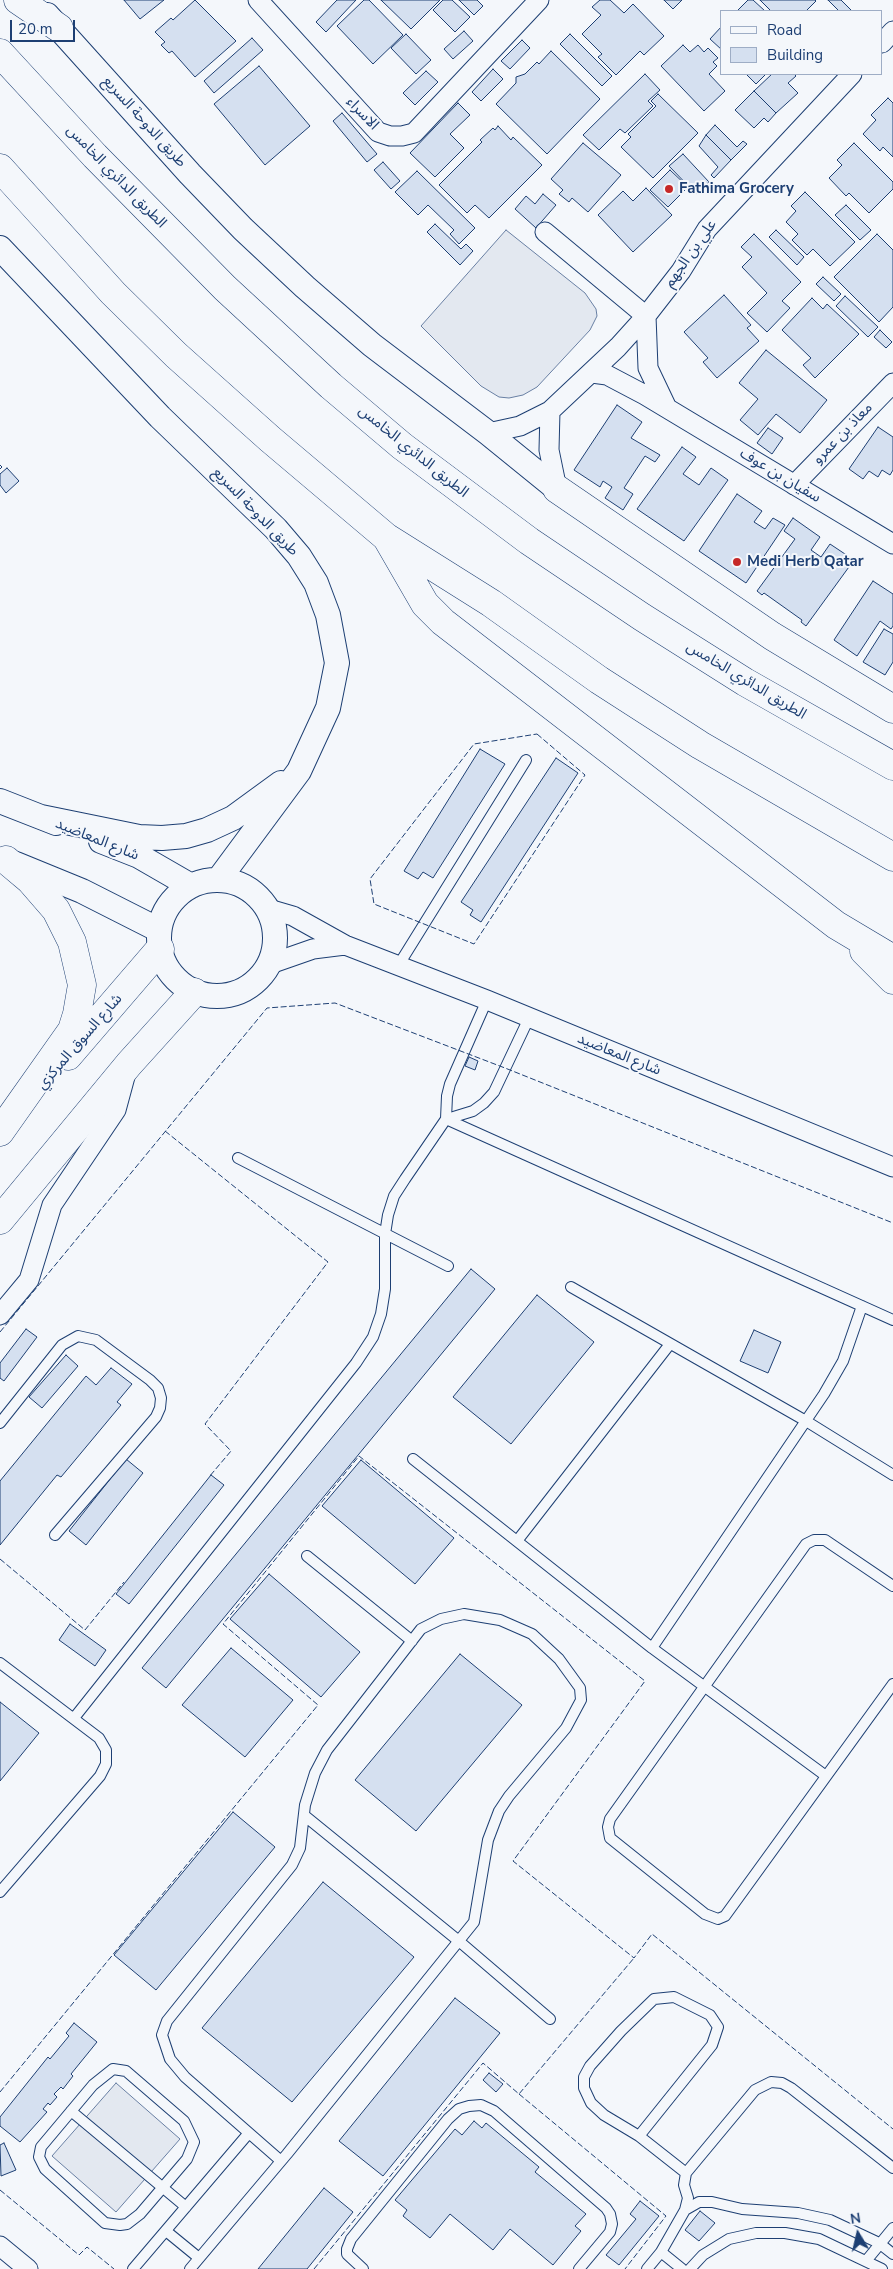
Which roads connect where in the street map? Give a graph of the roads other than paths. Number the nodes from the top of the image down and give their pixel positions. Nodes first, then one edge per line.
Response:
1 (18, 0) edge
2 (35, 0) edge
3 (258, 0) edge
4 (539, 0) edge
5 (59, 28) junction
6 (893, 31) edge
7 (883, 42) edge
8 (0, 53) edge
9 (851, 75) edge
10 (0, 168) edge
11 (545, 232) dead end
12 (0, 248) edge
13 (646, 316) junction
14 (592, 373) junction
15 (893, 383) edge
16 (667, 408) junction
17 (550, 410) junction
18 (488, 433) junction
19 (794, 484) junction
20 (557, 489) junction
21 (386, 537) junction
22 (893, 544) edge
23 (893, 709) edge
24 (526, 760) dead end
25 (893, 766) edge
26 (299, 771) junction
27 (0, 801) edge
28 (41, 816) junction
29 (893, 857) edge
30 (3, 859) edge
31 (219, 879) junction
32 (191, 886) junction
33 (269, 909) junction
34 (850, 935) junction
35 (159, 940) junction
36 (345, 945) junction
37 (893, 959) edge
38 (270, 964) junction
39 (398, 966) junction
40 (893, 980) edge
41 (194, 992) junction
42 (487, 1000) junction
43 (529, 1018) junction
44 (129, 1064) junction
45 (446, 1119) junction
46 (0, 1132) edge
47 (0, 1136) edge
48 (238, 1158) dead end
49 (893, 1167) edge
50 (0, 1220) edge
51 (385, 1234) junction
52 (448, 1266) dead end
53 (571, 1287) dead end
54 (862, 1306) junction
55 (0, 1315) edge
56 (893, 1320) edge
57 (670, 1344) junction
58 (0, 1404) edge
59 (9, 1412) junction
60 (806, 1421) junction
61 (0, 1423) edge
62 (413, 1459) dead end
63 (893, 1474) edge
64 (55, 1535) dead end
65 (517, 1541) junction
66 (308, 1556) dead end
67 (893, 1586) edge
68 (412, 1641) junction
69 (652, 1648) junction
70 (0, 1663) edge
71 (893, 1684) edge
72 (704, 1686) junction
73 (74, 1718) junction
74 (826, 1776) junction
75 (305, 1816) junction
76 (0, 1892) edge
77 (460, 1942) junction
78 (550, 2019) dead end
79 (71, 2111) junction
80 (248, 2134) junction
81 (639, 2136) junction
82 (281, 2161) junction
83 (893, 2168) edge
84 (686, 2173) junction
85 (162, 2188) junction
86 (186, 2207) junction
87 (685, 2210) junction
88 (893, 2228) edge
89 (166, 2230) junction
90 (879, 2243) junction
91 (0, 2246) edge
92 (662, 2252) junction
93 (893, 2254) edge
94 (199, 2258) junction
95 (866, 2261) junction
96 (878, 2268) edge
97 (28, 2269) edge
98 (133, 2269) edge
99 (190, 2269) edge
100 (363, 2269) edge
101 (579, 2269) edge
102 (647, 2269) edge
103 (682, 2269) edge
104 (690, 2269) edge

1 - 5 main road
2 - 5 street, طريق الدوحة السريع
3 - 4 street, الاسراء
5 - 18 street, طريق الدوحة السريع
6 - 7 street
8 - 25 main road, الطريق الدائري الخامس
9 - 13 street, علي بن الجهم
10 - 21 main road
11 - 13 street
12 - 26 street, طريق الدوحة السريع
13 - 14 street, علي بن الجهم
13 - 16 street
14 - 16 street, سفيان بن عوف
14 - 17 street, علي بن الجهم
15 - 19 street, معاذ بن عمرو
16 - 19 street, سفيان بن عوف
17 - 18 street, علي بن الجهم
17 - 20 street
18 - 20 street, طريق الدوحة السريع
19 - 22 street, سفيان بن عوف
20 - 23 main road
21 - 29 main road
21 - 34 main road
24 - 39 lane
26 - 28 street
26 - 31 street, طريق الدوحة السريع
27 - 28 street, شارع المعاضيد
28 - 32 street, شارع المعاضيد
30 - 35 street
30 - 46 main road
31 - 32 street
31 - 33 street
32 - 35 street
33 - 36 street, شارع المعاضيد
33 - 38 street
34 - 37 main road
34 - 40 main road
35 - 41 street
35 - 47 main road, شارع السوق المركزي
36 - 38 street, شارع المعاضيد
36 - 39 street, شارع المعاضيد
38 - 41 street
39 - 42 street, شارع المعاضيد
41 - 44 main road
42 - 43 street, شارع المعاضيد
42 - 45 lane
43 - 45 lane
43 - 49 street, شارع المعاضيد
44 - 50 main road
44 - 55 street
45 - 51 lane
45 - 54 lane
48 - 51 lane
51 - 52 lane
51 - 73 lane
53 - 57 lane
54 - 56 lane
54 - 60 lane
57 - 60 lane
57 - 65 lane
58 - 59 lane
59 - 61 lane
59 - 64 lane
60 - 63 lane
60 - 69 lane
62 - 65 lane
65 - 69 lane
66 - 68 lane
67 - 72 lane
68 - 75 lane
68 - 77 lane
69 - 72 lane
70 - 73 lane
71 - 74 lane
72 - 74 lane
72 - 74 lane
73 - 76 lane
75 - 77 lane
75 - 80 lane
77 - 78 lane
77 - 82 lane
79 - 85 lane
79 - 85 lane
79 - 85 lane
80 - 82 lane
80 - 86 lane
81 - 81 lane
81 - 84 lane
82 - 94 lane
83 - 84 lane
84 - 87 lane
85 - 86 lane
86 - 89 lane
87 - 90 lane
87 - 92 lane
88 - 90 lane
89 - 94 lane
89 - 98 lane
90 - 93 lane
90 - 95 lane
91 - 97 street
92 - 102 lane
92 - 103 lane
94 - 99 lane
95 - 96 lane
95 - 104 lane
100 - 101 lane

